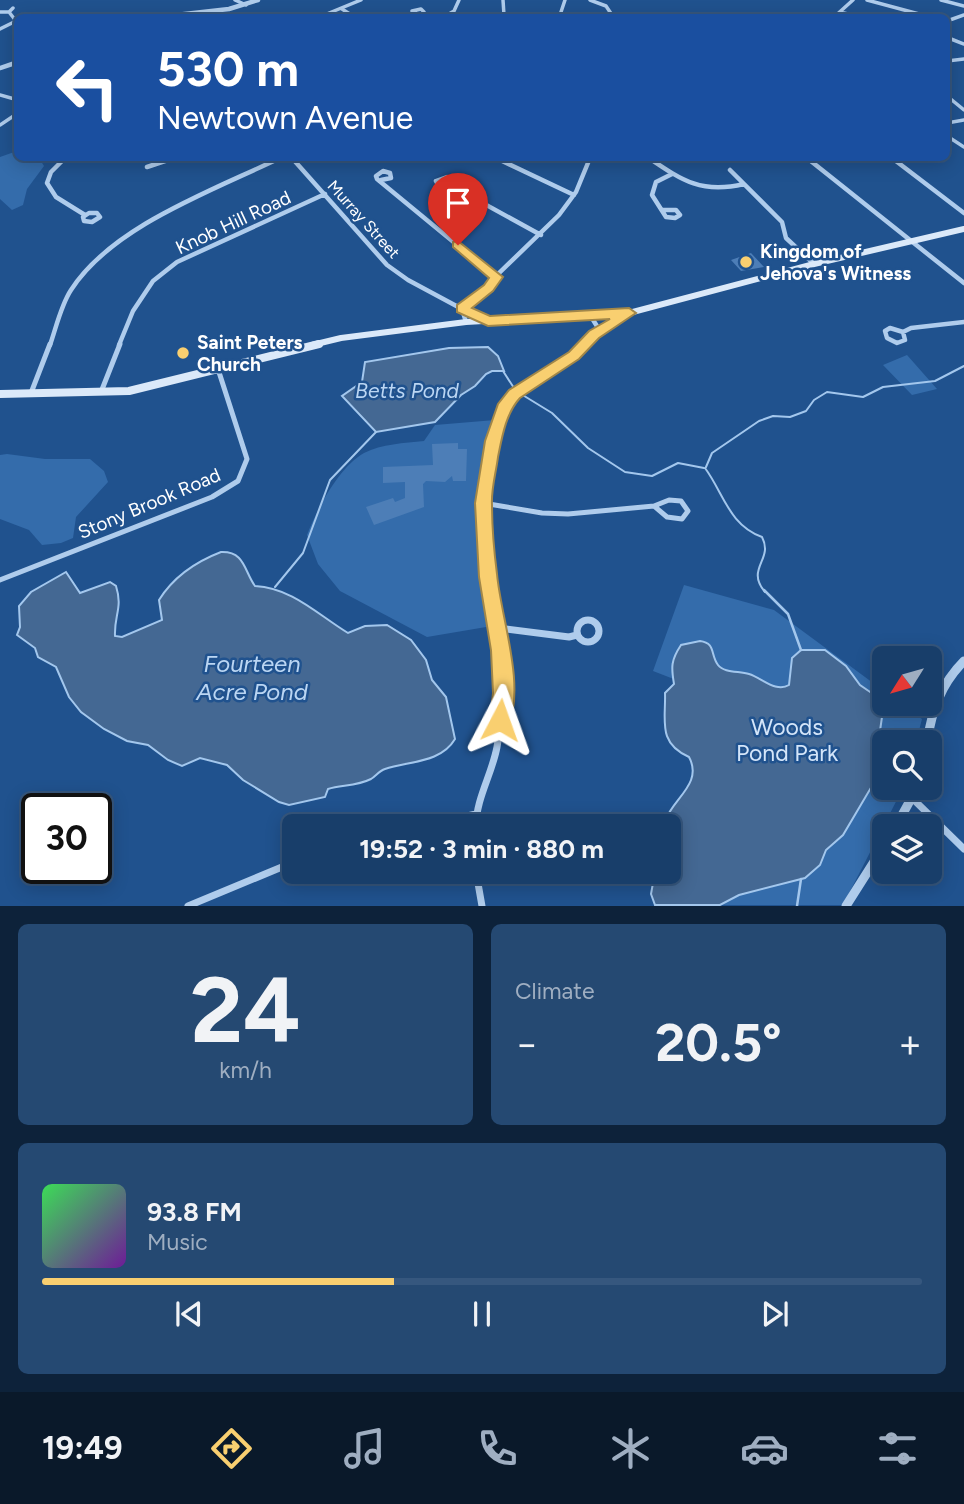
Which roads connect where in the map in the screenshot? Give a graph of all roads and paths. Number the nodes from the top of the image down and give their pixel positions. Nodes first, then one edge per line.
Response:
1 (235, 0) edge
2 (258, 0) edge
3 (361, 0) edge
4 (459, 0) edge
5 (590, 0) edge
6 (853, 0) edge
7 (867, 0) edge
8 (941, 0) edge
9 (246, 5) junction
10 (964, 6) edge
11 (342, 9) junction
12 (0, 11) edge
13 (840, 12) junction
14 (190, 14) edge
15 (328, 14) edge
16 (350, 14) edge
17 (449, 14) edge
18 (611, 14) edge
19 (838, 14) edge
20 (848, 14) edge
21 (919, 14) edge
22 (14, 18) edge
23 (951, 39) dead end
24 (964, 44) edge
25 (950, 98) edge
26 (964, 110) edge
27 (62, 161) edge
28 (165, 161) edge
29 (273, 161) edge
30 (298, 161) edge
31 (502, 161) edge
32 (589, 161) edge
33 (653, 161) edge
34 (811, 161) edge
35 (896, 161) edge
36 (147, 167) dead end
37 (730, 170) dead end
38 (672, 174) junction
39 (381, 180) dead end
40 (744, 184) junction
41 (450, 185) dead end
42 (325, 194) junction
43 (574, 195) junction
44 (663, 210) dead end
45 (964, 213) edge
46 (85, 215) dead end
47 (964, 229) edge
48 (541, 235) junction
49 (910, 242) junction
50 (814, 264) junction
51 (496, 277) junction
52 (964, 284) edge
53 (462, 309) junction
54 (629, 313) junction
55 (590, 315) junction
56 (488, 321) junction
57 (466, 322) junction
58 (964, 322) edge
59 (600, 331) junction
60 (903, 332) dead end
61 (218, 369) junction
62 (101, 392) junction
63 (32, 393) junction
64 (0, 394) edge
65 (483, 503) junction
66 (654, 506) junction
67 (0, 580) edge
68 (498, 628) junction
69 (577, 635) dead end
70 (964, 661) edge
71 (928, 730) edge
72 (914, 800) edge
73 (476, 814) edge
74 (964, 849) edge
75 (872, 865) edge
76 (282, 867) edge
77 (478, 884) edge
78 (188, 905) edge
79 (482, 905) edge
80 (846, 905) edge

1 - 9 street
2 - 9 street
3 - 11 street
4 - 17 street
5 - 18 street
6 - 13 street
7 - 21 street
8 - 10 street
9 - 14 street
11 - 15 street
11 - 16 street
12 - 22 street
13 - 19 street
13 - 20 street
23 - 24 street
25 - 26 street
27 - 46 street
28 - 36 street
29 - 63 street
30 - 42 street, Murray Street
31 - 43 street
32 - 43 street
33 - 38 street
34 - 49 street
35 - 45 street
37 - 40 street
38 - 40 street
38 - 44 street
39 - 51 street
40 - 50 street
41 - 48 street
42 - 53 street, Murray Street
42 - 62 street, Knob Hill Road
43 - 48 street
47 - 49 main road
48 - 51 street
49 - 50 main road
49 - 52 street
50 - 54 main road
51 - 53 street
53 - 56 street, Murray Street
53 - 57 street
54 - 55 main road
54 - 59 street
55 - 56 main road
55 - 59 street
56 - 57 main road
57 - 61 main road
58 - 60 street
59 - 65 street
61 - 62 main road
61 - 67 street, Stony Brook Road
62 - 63 main road
63 - 64 main road
65 - 66 street
65 - 68 street
66 - 66 street
68 - 69 street
68 - 73 street
70 - 71 street
72 - 74 street
75 - 80 street
76 - 78 street
77 - 79 street

